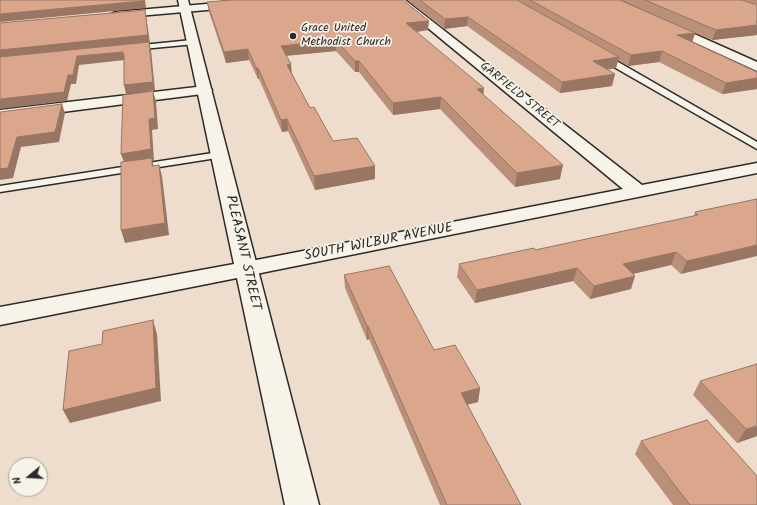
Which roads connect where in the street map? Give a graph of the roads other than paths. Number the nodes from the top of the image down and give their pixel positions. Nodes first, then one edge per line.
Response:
1 (287, 0) edge
2 (399, 0) edge
3 (610, 0) edge
4 (184, 4) edge
5 (108, 16) edge
6 (192, 42) junction
7 (123, 49) edge
8 (594, 51) edge
9 (757, 67) edge
10 (205, 90) junction
11 (0, 115) edge
12 (757, 146) edge
13 (219, 155) junction
14 (757, 168) edge
15 (0, 189) edge
16 (639, 192) junction
17 (246, 269) junction
18 (0, 316) edge
19 (302, 505) edge

1 - 4 street
2 - 16 street, GARFIELD STREET
3 - 9 street
4 - 5 street
4 - 6 street, PLEASANT STREET
6 - 7 lane
6 - 10 street, PLEASANT STREET
8 - 12 lane
10 - 11 street
10 - 13 street, PLEASANT STREET
13 - 15 lane
13 - 17 street, PLEASANT STREET
14 - 16 street, SOUTH WILBUR AVENUE
16 - 17 street, SOUTH WILBUR AVENUE
17 - 18 street, SOUTH WILBUR AVENUE
17 - 19 street, PLEASANT STREET

